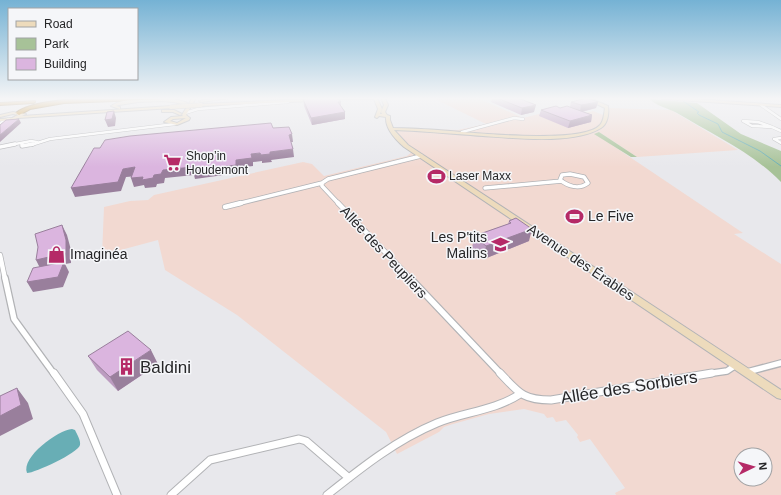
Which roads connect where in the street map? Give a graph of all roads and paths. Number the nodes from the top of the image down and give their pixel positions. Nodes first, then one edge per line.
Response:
1 (186, 121) edge
2 (388, 121) edge
3 (502, 121) edge
4 (605, 121) edge
5 (743, 121) edge
6 (759, 121) edge
7 (166, 122) joint
8 (175, 124) junction
9 (157, 126) junction
10 (773, 127) junction
11 (392, 129) junction
12 (781, 131) edge
13 (462, 132) junction
14 (781, 138) edge
15 (781, 143) edge
16 (0, 147) edge
17 (421, 156) junction
18 (562, 181) junction
19 (322, 182) junction
20 (485, 188) dead end
21 (225, 206) dead end
22 (0, 255) edge
23 (781, 363) edge
24 (736, 365) junction
25 (747, 372) junction
26 (520, 394) junction
27 (781, 395) edge
28 (349, 478) junction
29 (117, 495) edge
30 (171, 495) edge
31 (327, 495) edge

1 - 8 street
2 - 11 street, Avenue des Érables
3 - 13 street
4 - 13 street
5 - 10 street
6 - 10 street
7 - 8 street
7 - 9 street
8 - 9 street
9 - 16 street
10 - 12 street
11 - 13 street
11 - 17 street, Avenue des Érables
14 - 15 street
17 - 19 street
17 - 24 street, Avenue des Érables
18 - 18 street
18 - 20 street
19 - 21 street
19 - 26 street, Allée des Peupliers
22 - 29 street
23 - 25 street
24 - 25 street, Avenue des Érables
24 - 26 street, Allée des Sorbiers
25 - 27 street, Avenue des Érables
26 - 28 street
28 - 30 street
28 - 31 street

